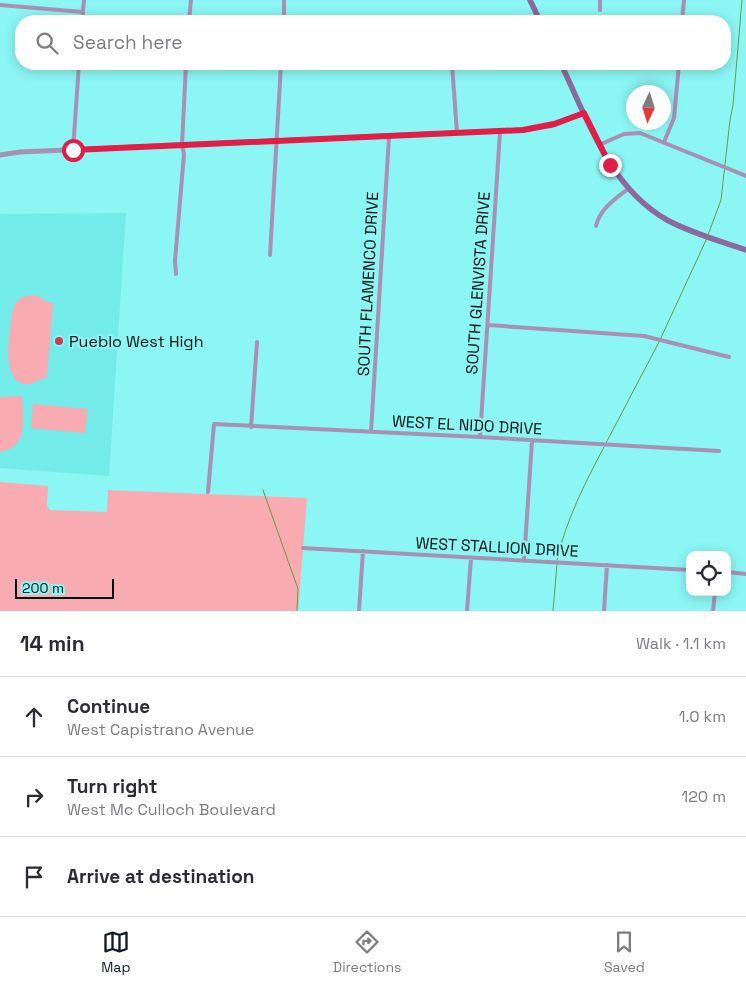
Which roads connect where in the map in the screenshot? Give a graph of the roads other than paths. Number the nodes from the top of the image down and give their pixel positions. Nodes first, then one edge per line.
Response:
1 (84, 0) edge
2 (191, 0) edge
3 (284, 0) edge
4 (530, 0) edge
5 (600, 0) edge
6 (684, 0) edge
7 (0, 5) edge
8 (600, 10) dead end
9 (83, 12) junction
10 (83, 15) edge
11 (190, 15) edge
12 (284, 15) edge
13 (537, 15) edge
14 (683, 15) edge
15 (79, 70) edge
16 (186, 70) edge
17 (281, 70) edge
18 (452, 70) edge
19 (563, 70) edge
20 (678, 70) edge
21 (584, 113) junction
22 (500, 132) junction
23 (457, 133) junction
24 (389, 137) junction
25 (277, 142) junction
26 (664, 142) junction
27 (182, 145) junction
28 (599, 145) junction
29 (73, 150) junction
30 (0, 155) edge
31 (746, 176) edge
32 (628, 188) junction
33 (596, 226) dead end
34 (746, 250) edge
35 (270, 255) dead end
36 (176, 274) dead end
37 (488, 325) junction
38 (257, 342) dead end
39 (729, 357) dead end
40 (251, 427) junction
41 (371, 432) junction
42 (480, 437) junction
43 (532, 441) junction
44 (719, 451) dead end
45 (208, 492) dead end
46 (303, 548) dead end
47 (363, 551) junction
48 (471, 558) junction
49 (524, 561) junction
50 (606, 565) junction
51 (686, 570) edge
52 (731, 572) edge
53 (746, 574) edge
54 (714, 596) edge
55 (359, 611) edge
56 (468, 611) edge
57 (604, 611) edge
58 (713, 611) edge

1 - 9 street
2 - 11 street
3 - 12 street
4 - 13 main road
5 - 8 street
6 - 14 street
7 - 9 street
9 - 10 street
15 - 29 street
16 - 27 street
17 - 25 street
18 - 23 street
19 - 21 main road
20 - 26 street
21 - 22 street
21 - 28 main road
22 - 23 street
22 - 37 street, SOUTH GLENVISTA DRIVE
23 - 24 street
24 - 25 street
24 - 41 street, SOUTH FLAMENCO DRIVE
25 - 27 street
25 - 35 street
26 - 28 street
26 - 31 street
27 - 29 street
27 - 36 street
28 - 32 main road
29 - 30 street
32 - 33 street
32 - 34 main road
37 - 39 street
37 - 42 street, SOUTH GLENVISTA DRIVE
38 - 40 street
40 - 41 street, WEST EL NIDO DRIVE
40 - 45 street, WEST EL NIDO DRIVE
41 - 42 street, WEST EL NIDO DRIVE
42 - 43 street, WEST EL NIDO DRIVE
43 - 44 street, WEST EL NIDO DRIVE
43 - 49 street
46 - 47 street, WEST STALLION DRIVE
47 - 48 street, WEST STALLION DRIVE
47 - 55 street
48 - 49 street, WEST STALLION DRIVE
48 - 56 street
49 - 50 street, WEST STALLION DRIVE
50 - 51 street, WEST STALLION DRIVE
50 - 57 street
52 - 53 street
54 - 58 street

